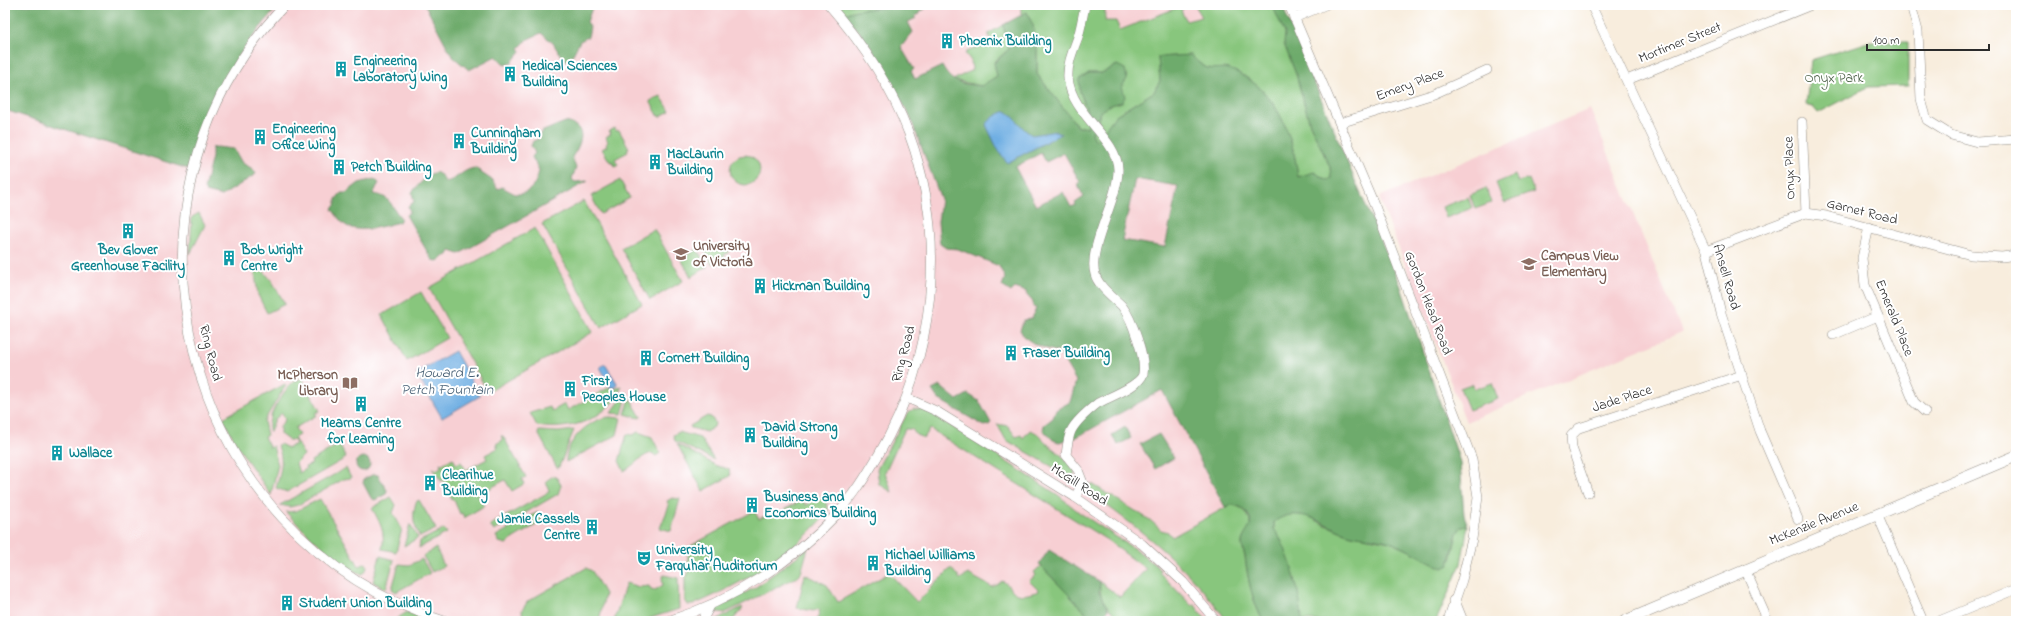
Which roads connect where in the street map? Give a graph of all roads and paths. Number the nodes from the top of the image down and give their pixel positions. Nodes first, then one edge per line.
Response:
1 (285, 5) edge
2 (829, 5) edge
3 (1085, 5) edge
4 (1289, 5) edge
5 (1325, 5) edge
6 (1591, 5) edge
7 (1811, 5) edge
8 (1911, 5) edge
9 (1294, 18) junction
10 (1487, 70) dead end
11 (1627, 80) junction
12 (1802, 122) dead end
13 (1340, 123) junction
14 (2016, 139) edge
15 (1806, 213) junction
16 (1869, 227) junction
17 (1706, 250) junction
18 (2016, 255) edge
19 (1878, 316) junction
20 (1833, 335) dead end
21 (1742, 376) junction
22 (906, 398) junction
23 (1925, 412) dead end
24 (2016, 456) edge
25 (1588, 493) dead end
26 (1075, 497) junction
27 (1878, 514) junction
28 (1798, 519) dead end
29 (1745, 569) junction
30 (2016, 589) edge
31 (1454, 600) junction
32 (710, 606) junction
33 (443, 621) edge
34 (668, 621) edge
35 (702, 621) edge
36 (1216, 621) edge
37 (1448, 621) edge
38 (1462, 621) edge
39 (1625, 621) edge
40 (1768, 621) edge
41 (1923, 621) edge
42 (1939, 621) edge

1 - 33 street, Ring Road
2 - 22 street, Ring Road
3 - 26 street
4 - 9 street, Gordon Head Road
5 - 9 street
6 - 11 street, Ansell Road
7 - 11 street, Mortimer Street
8 - 14 street
9 - 13 street, Gordon Head Road
10 - 13 street, Emery Place
11 - 17 street, Ansell Road
12 - 15 street, Onyx Place
13 - 31 street, Gordon Head Road
15 - 16 street, Garnet Road
15 - 17 street, Garnet Road
16 - 18 street, Garnet Road
16 - 19 street, Emerald Place
17 - 21 street, Ansell Road
19 - 20 street
19 - 23 street, Emerald Place
21 - 25 street, Jade Place
21 - 28 street, Ansell Road
22 - 26 street, McGill Road
22 - 32 street, Ring Road
24 - 27 main road, McKenzie Avenue
26 - 36 street, McGill Road
27 - 29 main road, McKenzie Avenue
27 - 41 street
29 - 39 main road, McKenzie Avenue
29 - 40 street
30 - 42 street
31 - 37 street, Gordon Head Road
31 - 38 main road
32 - 34 street, Ring Road
32 - 35 street

